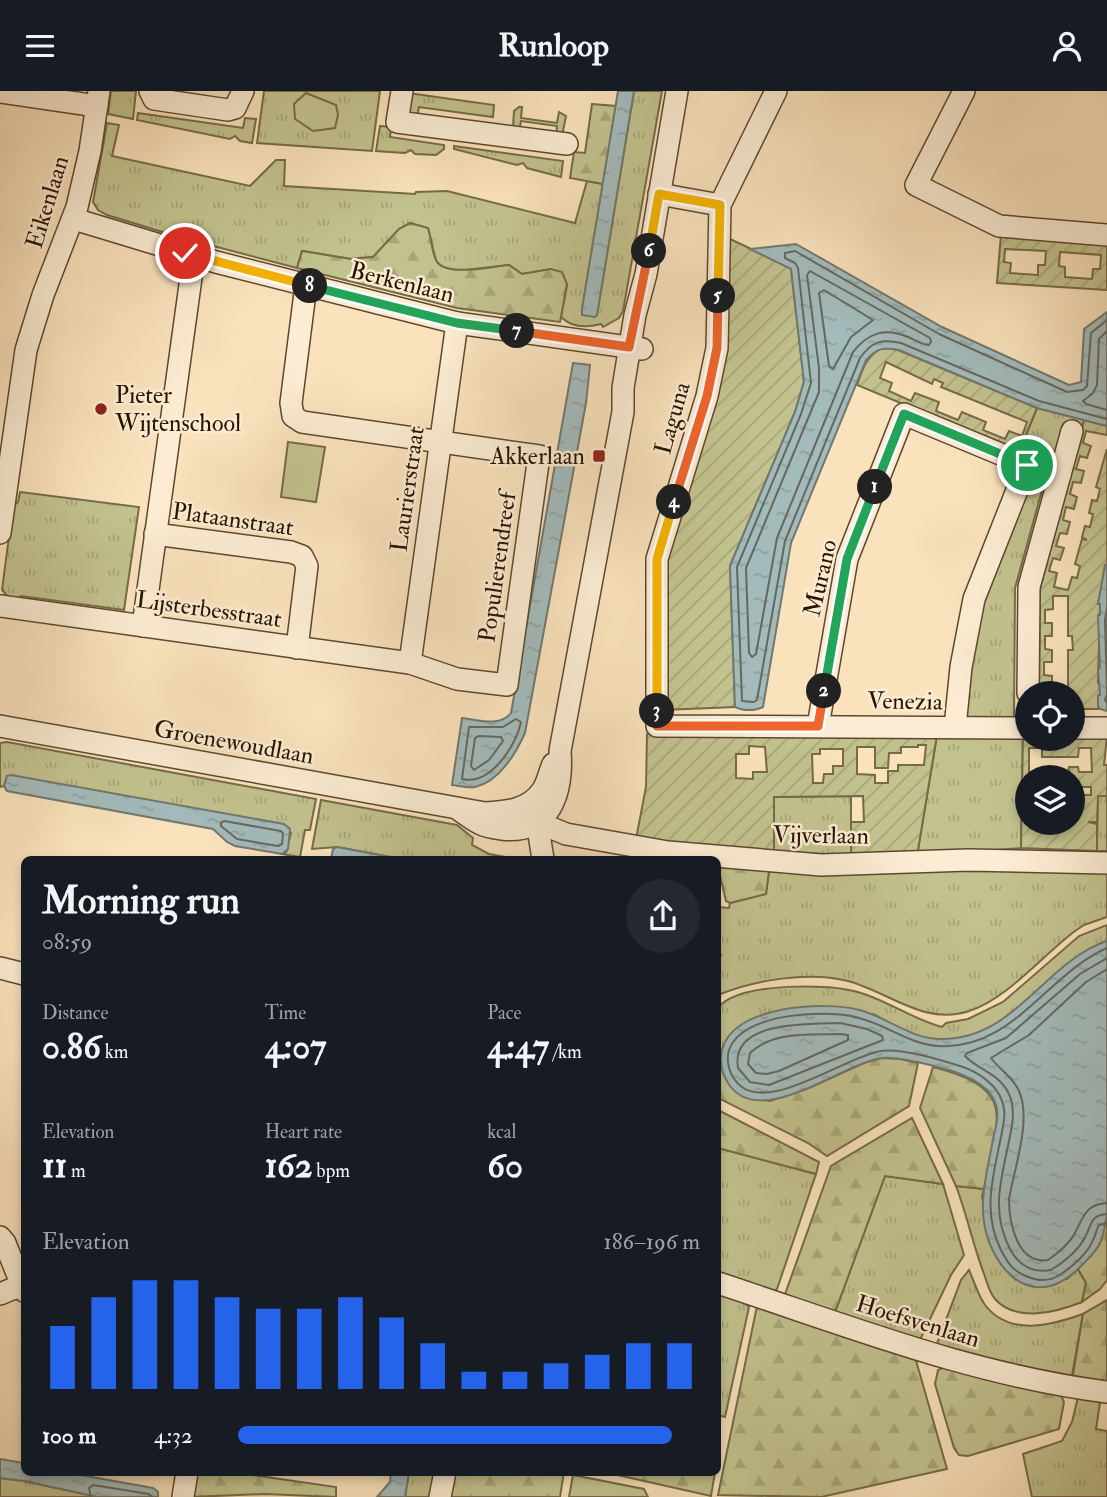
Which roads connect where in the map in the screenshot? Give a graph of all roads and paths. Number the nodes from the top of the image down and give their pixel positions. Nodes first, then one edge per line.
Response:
1 (150, 91) edge
2 (243, 91) edge
3 (402, 91) edge
4 (677, 91) edge
5 (776, 91) edge
6 (964, 91) edge
7 (0, 92) edge
8 (98, 98) edge
9 (567, 144) dead end
10 (659, 194) junction
11 (720, 205) junction
12 (74, 219) junction
13 (1107, 235) edge
14 (194, 256) junction
15 (306, 285) junction
16 (457, 323) junction
17 (636, 348) junction
18 (1072, 431) dead end
19 (440, 441) junction
20 (1027, 465) junction
21 (1060, 475) junction
22 (3, 481) edge
23 (0, 533) edge
24 (155, 534) junction
25 (0, 606) edge
26 (143, 626) junction
27 (297, 647) junction
28 (410, 663) junction
29 (1028, 681) edge
30 (0, 726) edge
31 (657, 726) joint
32 (818, 726) junction
33 (956, 727) junction
34 (1015, 728) edge
35 (1085, 728) edge
36 (1107, 728) edge
37 (533, 813) junction
38 (542, 856) edge
39 (1107, 863) edge
40 (0, 968) edge
41 (21, 973) edge
42 (0, 1237) edge
43 (21, 1283) edge
44 (721, 1284) edge
45 (21, 1289) edge
46 (0, 1294) edge
47 (1107, 1392) edge
48 (186, 1476) edge
49 (443, 1476) edge
50 (183, 1497) edge
51 (440, 1497) edge

1 - 2 street
3 - 9 street
4 - 10 street
5 - 11 street, Laguna
6 - 13 street
7 - 8 street
8 - 12 street, Eikenlaan
10 - 11 street
10 - 17 street
11 - 31 street, Laguna
12 - 14 street, Berkenlaan
12 - 22 street, Eikenlaan
14 - 15 street, Berkenlaan
14 - 24 street
15 - 16 street, Berkenlaan
15 - 19 street
16 - 17 street, Berkenlaan
16 - 19 street, Laurierstraat
17 - 37 street
18 - 21 street
19 - 28 street, Laurierstraat
19 - 28 street, Populierendreef
20 - 21 street, Murano
20 - 32 street, Murano
20 - 33 street
21 - 29 street
22 - 23 street, Eikenlaan
24 - 26 street
24 - 27 street, Plataanstraat
25 - 26 street, Lijsterbesstraat
26 - 27 street, Lijsterbesstraat
27 - 28 street, Lijsterbesstraat
30 - 37 street, Groenewoudlaan
31 - 32 street, Venezia
32 - 33 street, Venezia
33 - 34 street, Venezia
35 - 36 street
37 - 38 street
37 - 39 street, Vijverlaan
40 - 41 street
42 - 43 street
44 - 47 street, Hoefsvenlaan
45 - 46 street
48 - 50 street
49 - 51 street

